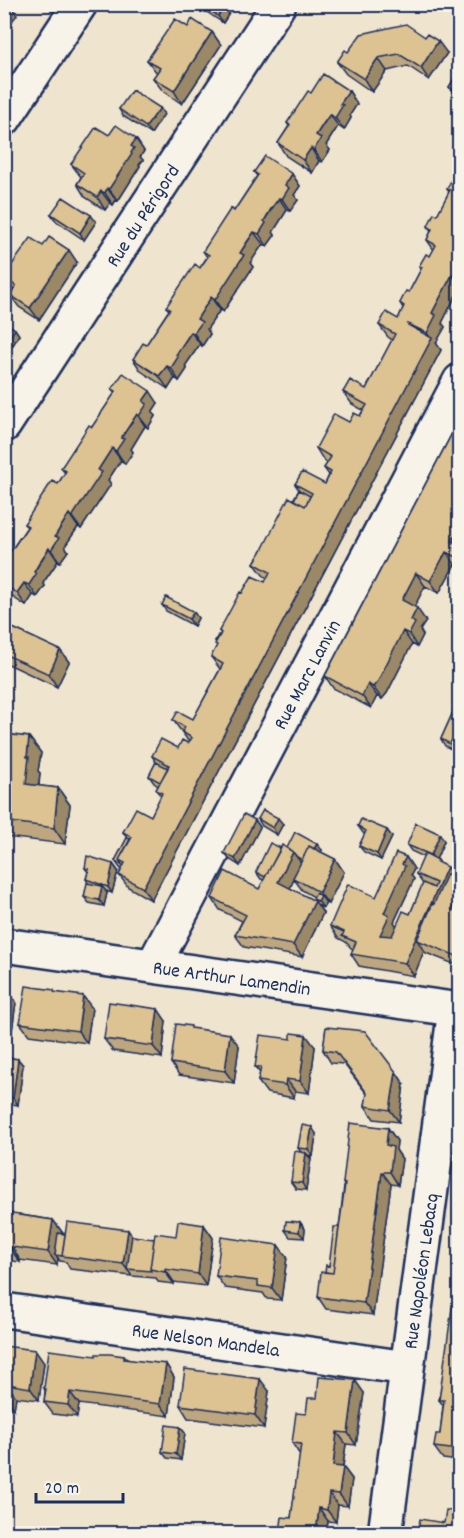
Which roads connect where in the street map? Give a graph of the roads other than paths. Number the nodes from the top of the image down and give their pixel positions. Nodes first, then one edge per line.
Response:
1 (80, 4) edge
2 (279, 4) edge
3 (4, 119) edge
4 (459, 381) edge
5 (4, 425) edge
6 (4, 945) edge
7 (153, 966) junction
8 (457, 1009) edge
9 (4, 1310) edge
10 (407, 1368) junction
11 (386, 1533) edge

1 - 3 street
2 - 5 street, Rue du Périgord
4 - 7 street, Rue Marc Lanvin
6 - 7 street, Rue Arthur Lamendin
7 - 8 street, Rue Arthur Lamendin
8 - 10 street, Rue Napoléon Lebacq
9 - 10 street, Rue Nelson Mandela
10 - 11 street, Rue Napoléon Lebacq

